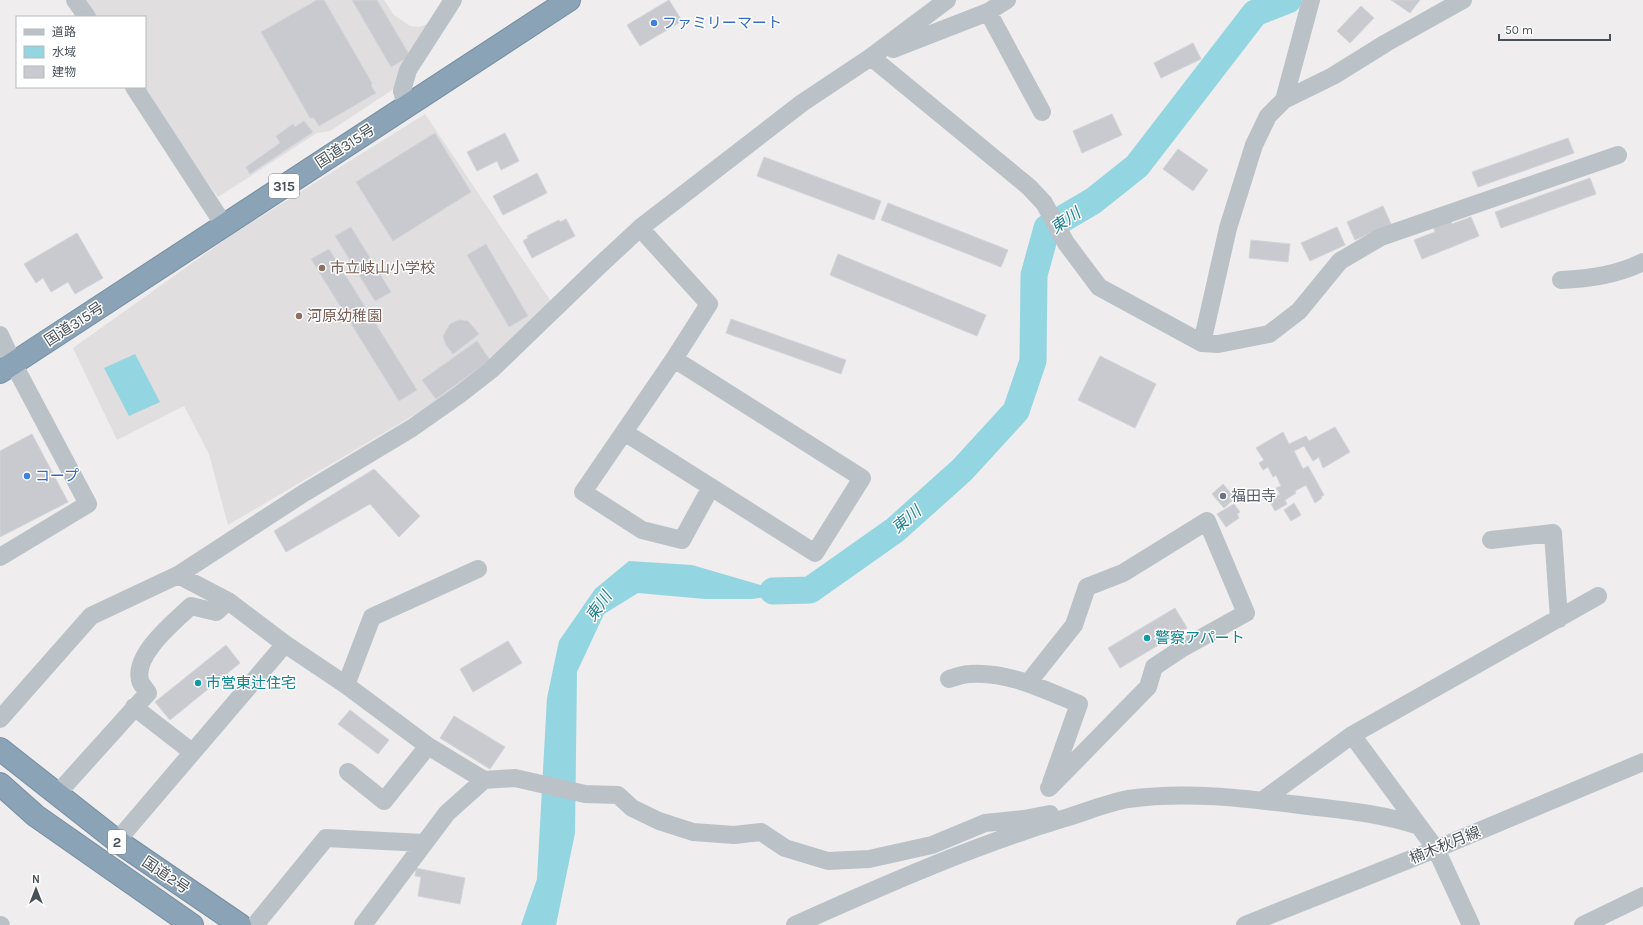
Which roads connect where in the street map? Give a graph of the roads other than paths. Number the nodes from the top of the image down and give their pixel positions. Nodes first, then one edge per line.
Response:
1 (75, 0) edge
2 (453, 0) edge
3 (569, 0) edge
4 (947, 0) edge
5 (1007, 0) edge
6 (1311, 0) edge
7 (1464, 0) edge
8 (988, 12) junction
9 (85, 16) edge
10 (871, 57) junction
11 (135, 88) edge
12 (1284, 100) junction
13 (406, 106) junction
14 (1042, 112) dead end
15 (1618, 155) dead end
16 (224, 225) junction
17 (640, 228) junction
18 (1643, 262) edge
19 (1561, 280) dead end
20 (0, 335) edge
21 (1202, 343) junction
22 (674, 359) junction
23 (6, 367) edge
24 (624, 432) junction
25 (711, 487) junction
26 (1492, 540) dead end
27 (0, 558) edge
28 (478, 569) dead end
29 (178, 575) junction
30 (1598, 596) dead end
31 (228, 601) junction
32 (1559, 619) junction
33 (285, 644) junction
34 (949, 679) dead end
35 (1028, 683) junction
36 (346, 685) junction
37 (134, 707) junction
38 (0, 719) edge
39 (1352, 735) junction
40 (428, 746) junction
41 (0, 749) edge
42 (192, 752) junction
43 (1643, 762) edge
44 (348, 772) dead end
45 (484, 780) junction
46 (0, 784) edge
47 (1049, 788) junction
48 (57, 794) junction
49 (1263, 800) junction
50 (1049, 818) junction
51 (1419, 826) junction
52 (117, 841) junction
53 (423, 843) junction
54 (1436, 849) junction
55 (1643, 896) edge
56 (181, 922) edge
57 (240, 925) edge
58 (255, 925) edge
59 (363, 925) edge
60 (794, 925) edge
61 (1245, 925) edge
62 (1471, 925) edge
63 (1583, 925) edge

1 - 9 street
2 - 13 street
3 - 13 highway, 国道315号 / 315
4 - 10 street
5 - 8 street
6 - 12 street
7 - 12 street
8 - 10 street
8 - 14 street
10 - 17 street
10 - 21 street
11 - 16 street
12 - 21 street
13 - 16 highway, 国道315号 / 315
15 - 21 street
16 - 23 highway, 国道315号 / 315
17 - 22 street
17 - 29 street
18 - 19 street
20 - 23 street
22 - 24 street
22 - 25 street
23 - 27 street
24 - 25 street
24 - 25 street
26 - 32 street
28 - 36 street
29 - 31 street
29 - 38 street
30 - 32 street
31 - 33 street
31 - 37 street
32 - 39 street
33 - 36 street
33 - 42 street
34 - 35 street
35 - 47 street
35 - 47 street
36 - 40 street
37 - 42 street
37 - 48 street
39 - 49 street
39 - 51 street
40 - 44 street
40 - 45 street
41 - 48 highway, 国道2号 / 2
42 - 52 street
43 - 54 street, 楠木秋月線
45 - 50 street
45 - 53 street
46 - 56 highway, 国道2号 / 2
47 - 50 street
48 - 52 highway, 国道2号 / 2
49 - 50 street
49 - 51 street
50 - 60 street
51 - 54 street
52 - 57 highway, 国道2号 / 2
53 - 58 street
53 - 59 street
54 - 61 street, 楠木秋月線
54 - 62 street
55 - 63 street

